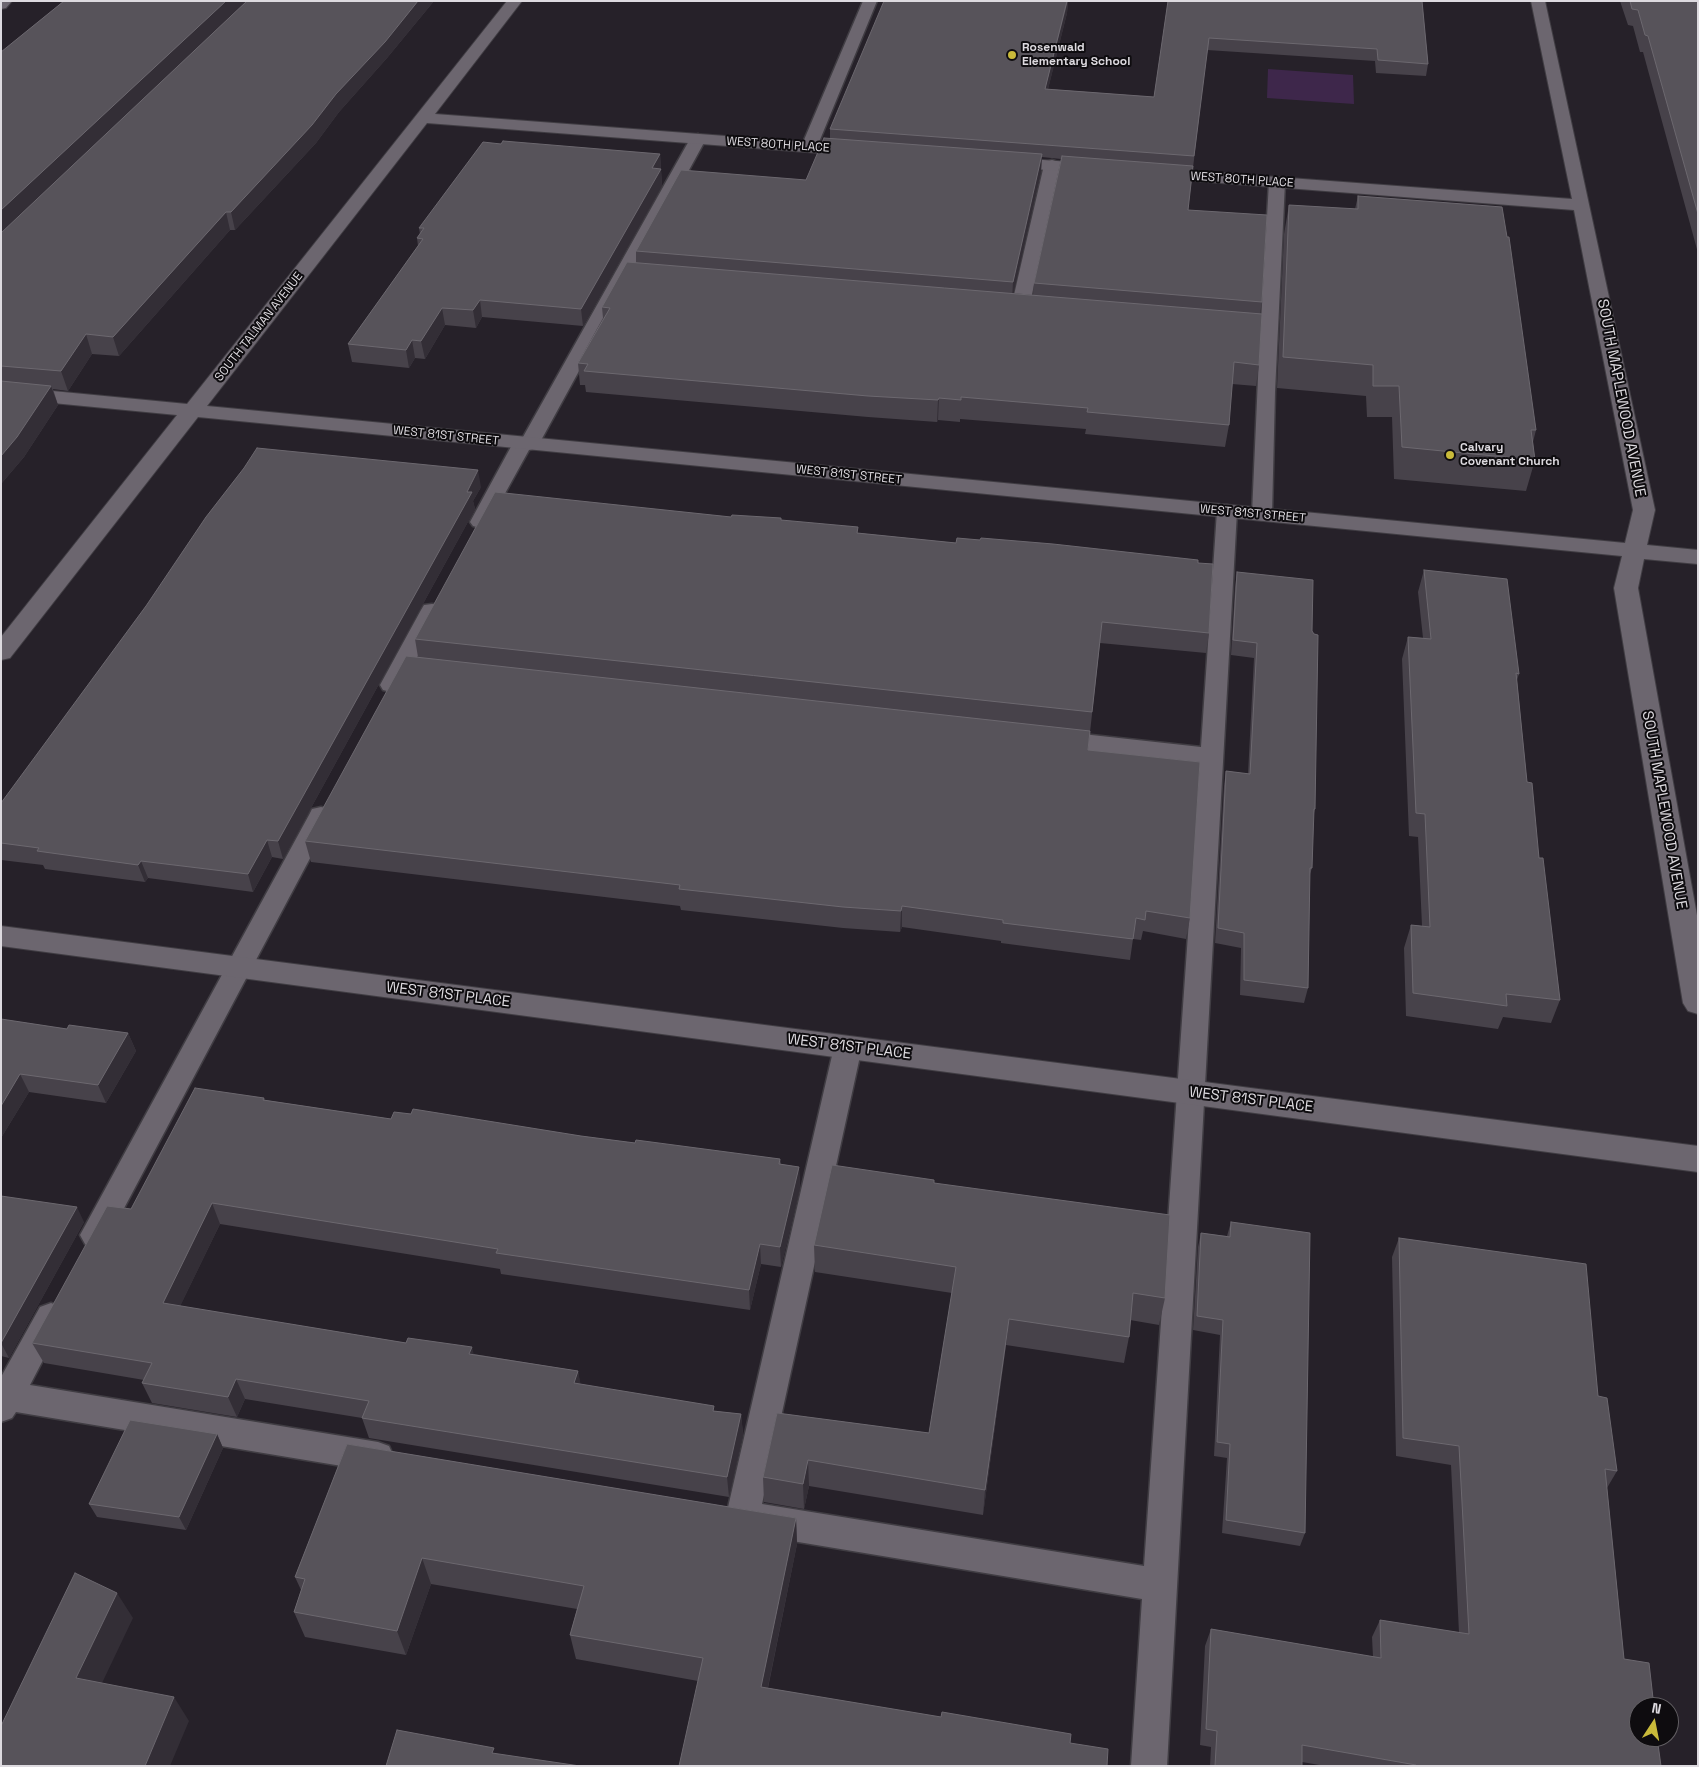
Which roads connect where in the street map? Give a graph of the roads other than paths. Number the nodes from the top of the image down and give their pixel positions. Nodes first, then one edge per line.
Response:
1 (6, 1) edge
2 (516, 1) edge
3 (870, 1) edge
4 (1538, 1) edge
5 (1, 4) edge
6 (423, 118) junction
7 (698, 139) junction
8 (809, 147) junction
9 (877, 152) edge
10 (984, 160) edge
11 (1052, 165) junction
12 (1110, 170) edge
13 (1140, 172) edge
14 (1277, 182) junction
15 (1582, 205) junction
16 (622, 275) junction
17 (642, 277) edge
18 (1000, 306) edge
19 (1020, 308) junction
20 (1039, 309) edge
21 (1212, 323) edge
22 (1270, 328) junction
23 (1, 392) edge
24 (192, 411) junction
25 (526, 444) junction
26 (1227, 511) junction
27 (1262, 514) junction
28 (470, 539) edge
29 (1634, 551) junction
30 (1698, 557) edge
31 (443, 590) edge
32 (1, 653) edge
33 (378, 710) edge
34 (1034, 736) edge
35 (1212, 756) junction
36 (332, 796) edge
37 (1, 936) edge
38 (238, 967) junction
39 (1698, 1003) edge
40 (848, 1047) junction
41 (1191, 1092) junction
42 (1698, 1159) edge
43 (82, 1258) edge
44 (64, 1292) edge
45 (4, 1402) edge
46 (409, 1462) edge
47 (1160, 1585) junction
48 (1149, 1766) edge

1 - 5 street
2 - 6 street, SOUTH TALMAN AVENUE
3 - 8 lane
4 - 15 street, SOUTH MAPLEWOOD AVENUE
6 - 7 street, WEST 80TH PLACE
6 - 24 street, SOUTH TALMAN AVENUE
7 - 8 street, WEST 80TH PLACE
7 - 16 lane
8 - 9 street, WEST 80TH PLACE
10 - 11 street
11 - 12 street
11 - 19 lane
13 - 14 street, WEST 80TH PLACE
14 - 15 street, WEST 80TH PLACE
14 - 22 lane
15 - 29 street, SOUTH MAPLEWOOD AVENUE
16 - 17 lane
16 - 25 lane
18 - 19 lane
19 - 20 lane
21 - 22 lane
22 - 27 lane
23 - 24 street, WEST 81ST STREET
24 - 25 street, WEST 81ST STREET
24 - 32 street, SOUTH TALMAN AVENUE
25 - 26 street, WEST 81ST STREET
25 - 28 lane
26 - 27 street, WEST 81ST STREET
26 - 35 lane
27 - 29 street, WEST 81ST STREET
29 - 30 street, WEST 81ST STREET
29 - 39 street, SOUTH MAPLEWOOD AVENUE
31 - 33 lane
34 - 35 lane
35 - 41 lane
36 - 38 lane
37 - 38 street, WEST 81ST PLACE
38 - 40 street, WEST 81ST PLACE
38 - 43 lane
40 - 41 street, WEST 81ST PLACE
40 - 47 lane
41 - 42 street, WEST 81ST PLACE
41 - 47 lane
44 - 45 lane
45 - 46 lane
47 - 48 lane

